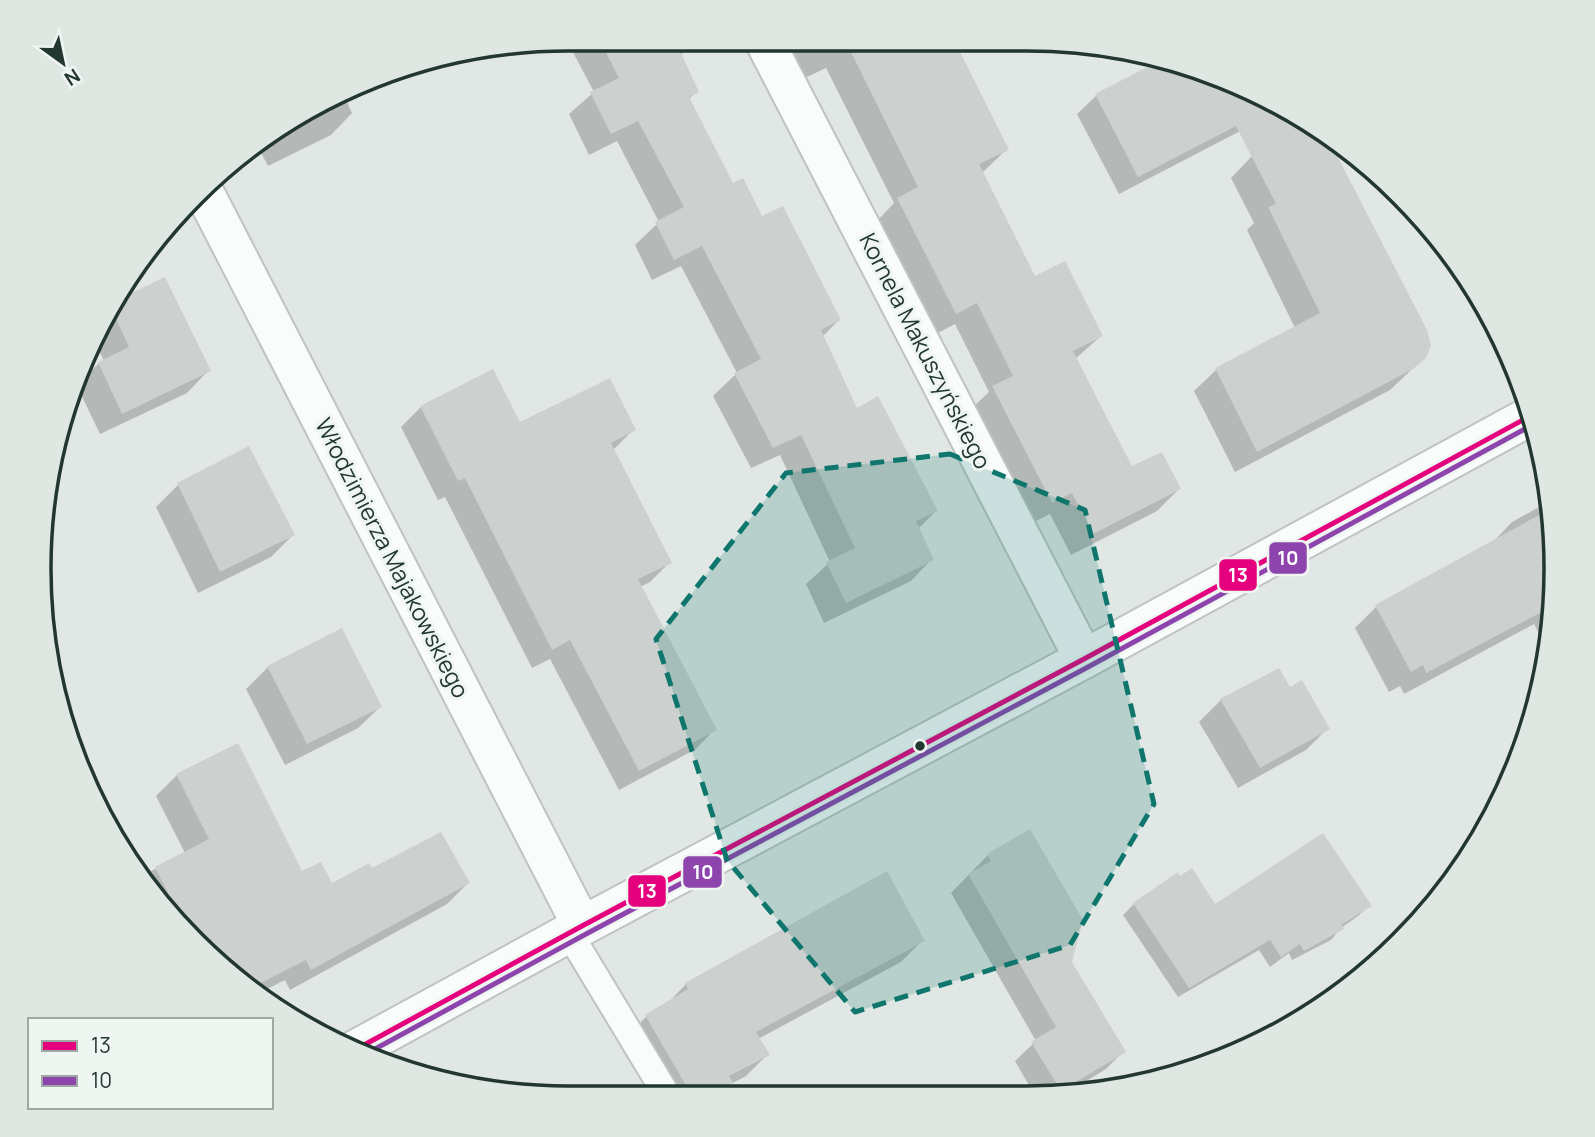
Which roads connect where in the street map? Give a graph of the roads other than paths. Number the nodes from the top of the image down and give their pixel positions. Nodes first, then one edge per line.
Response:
1 (770, 51) edge
2 (207, 198) edge
3 (1523, 420) edge
4 (1084, 659) junction
5 (575, 929) junction
6 (365, 1045) edge
7 (662, 1086) edge

1 - 4 street, Kornela Makuszyńskiego
2 - 5 street, Włodzimierza Majakowskiego
3 - 4 street
4 - 5 street
5 - 6 street
5 - 7 lane

